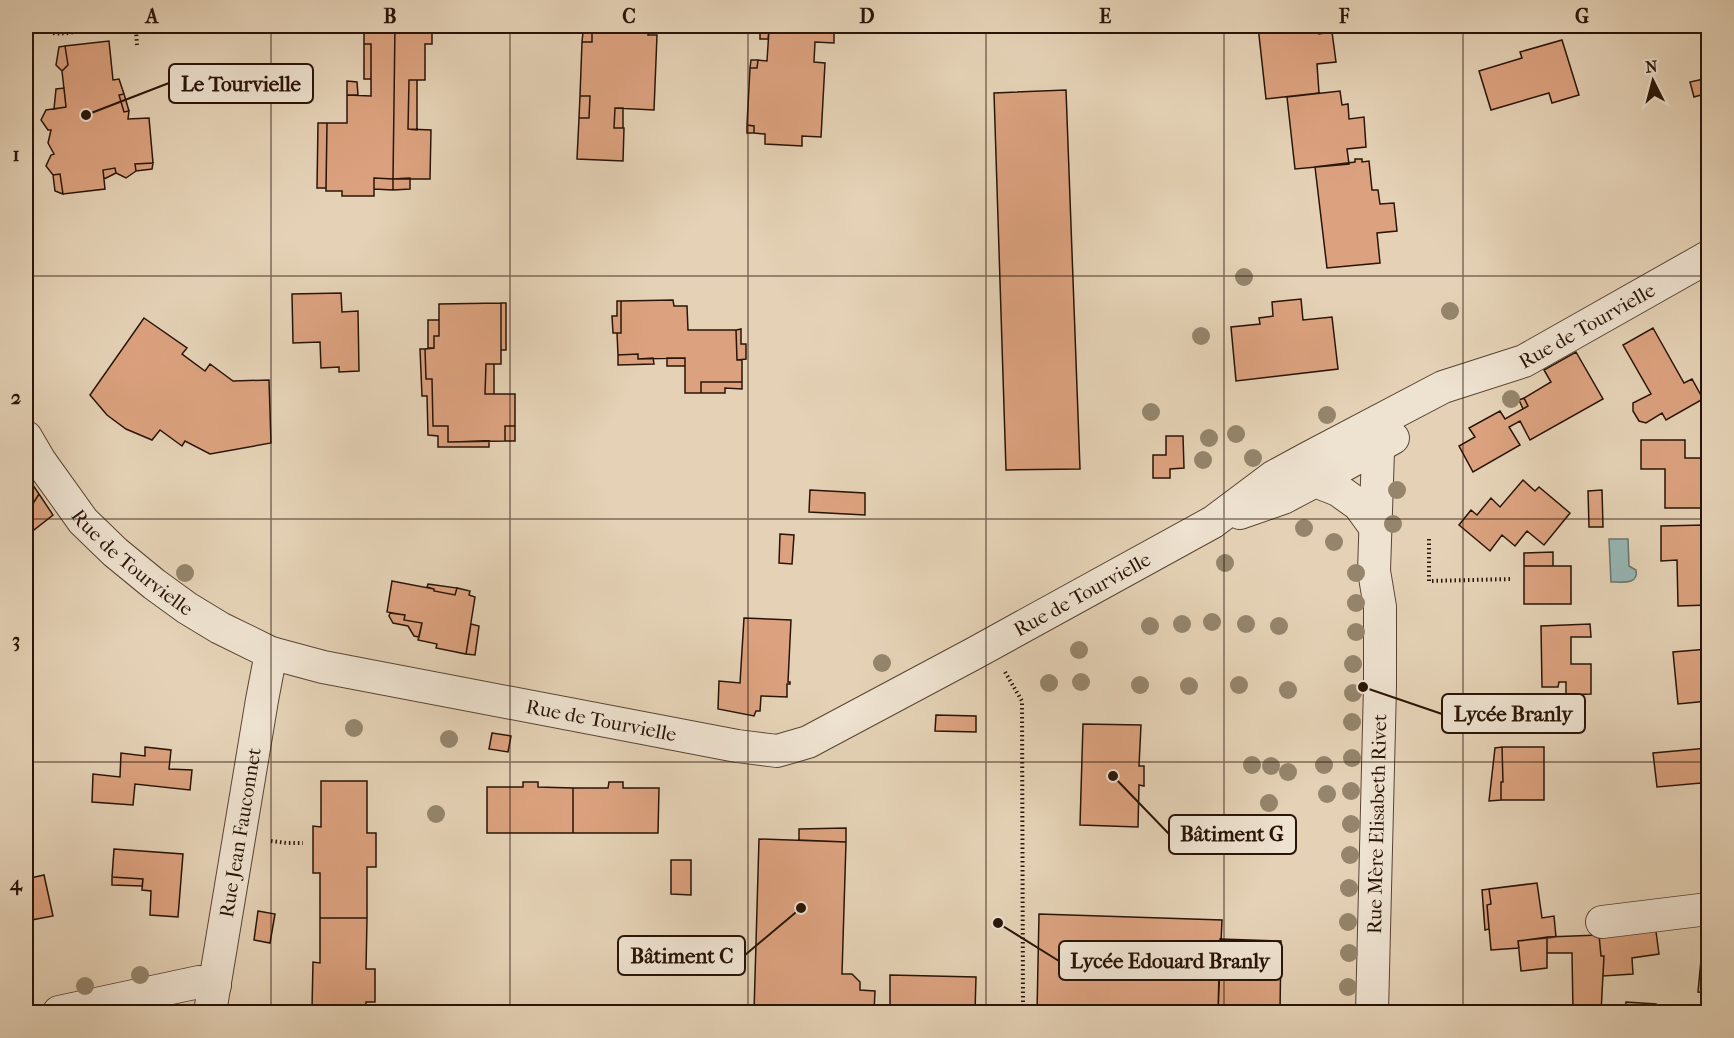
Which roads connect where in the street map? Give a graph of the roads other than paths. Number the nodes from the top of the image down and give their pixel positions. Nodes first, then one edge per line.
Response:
1 (1708, 257) edge
2 (1379, 434) junction
3 (26, 437) edge
4 (1315, 481) junction
5 (1213, 522) junction
6 (1375, 527) junction
7 (271, 653) junction
8 (1708, 909) edge
9 (1602, 922) dead end
10 (213, 999) edge
11 (59, 1012) edge
12 (1372, 1012) edge

1 - 2 street, Rue de Tourvielle
2 - 4 street, Rue de Tourvielle
2 - 5 street, Rue de Tourvielle
2 - 6 street, Rue Mère Elisabeth Rivet
3 - 7 street, Rue de Tourvielle
4 - 5 street, Rue de Tourvielle
4 - 6 street
5 - 7 street, Rue de Tourvielle
6 - 12 street, Rue Mère Elisabeth Rivet
7 - 10 street, Rue Jean Fauconnet
8 - 9 street
10 - 11 street

